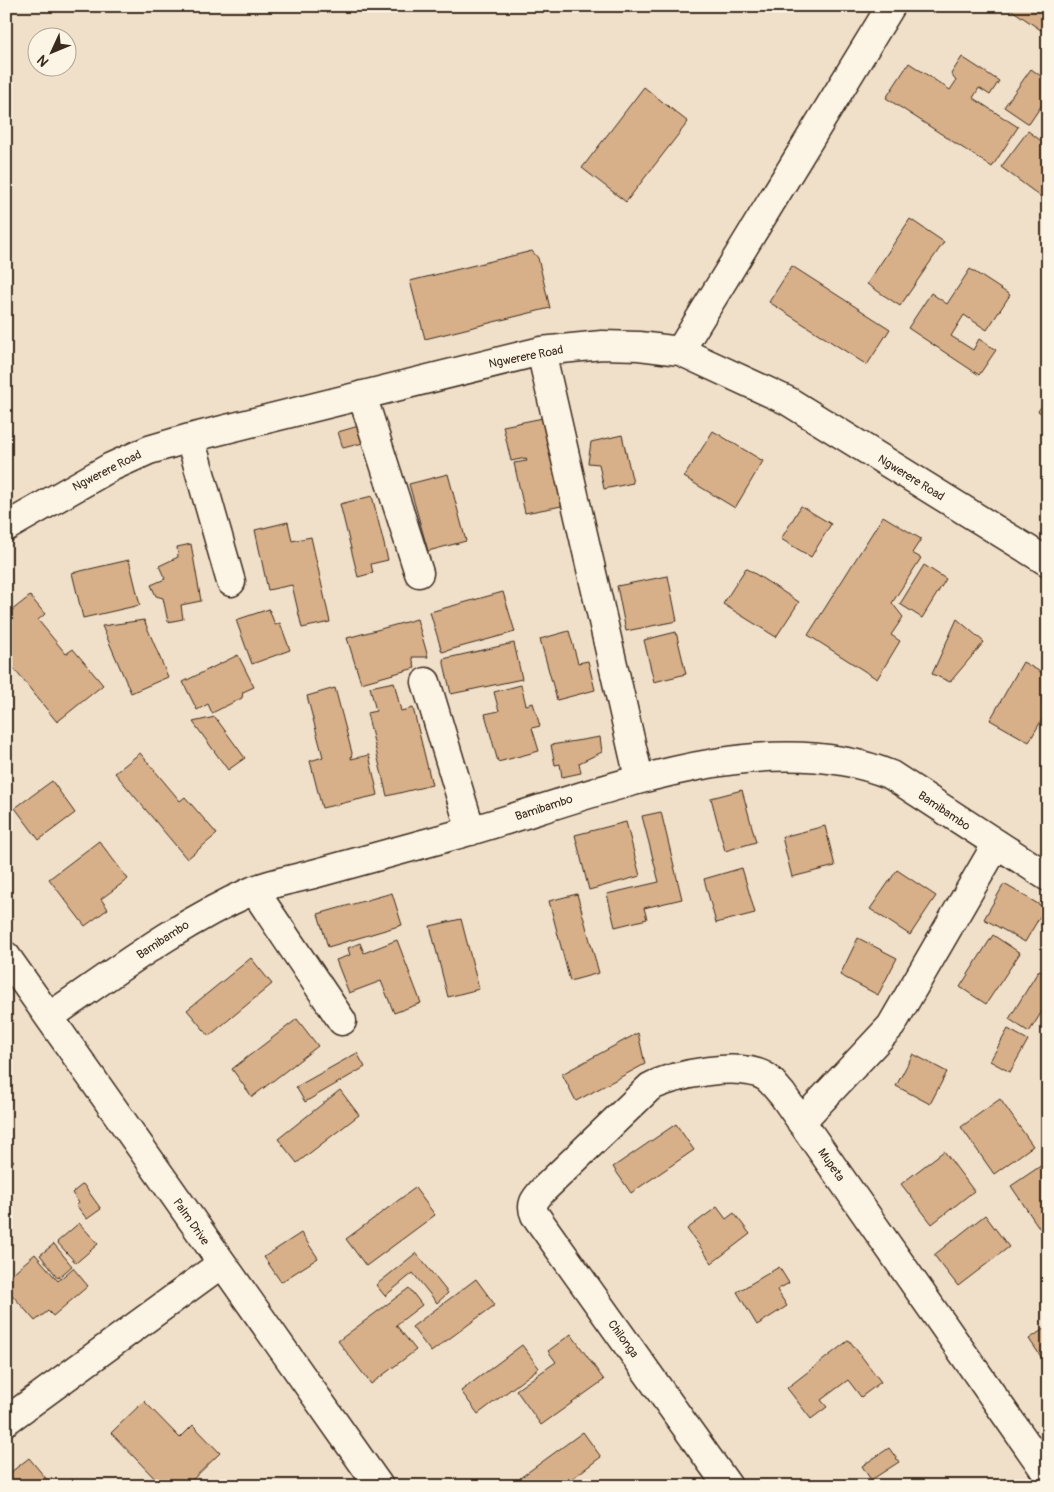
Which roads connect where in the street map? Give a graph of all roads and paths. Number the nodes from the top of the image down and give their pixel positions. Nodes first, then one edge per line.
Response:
1 (890, 6) edge
2 (541, 351) junction
3 (680, 351) junction
4 (362, 395) junction
5 (190, 438) junction
6 (6, 527) edge
7 (1048, 562) edge
8 (418, 573) dead end
9 (231, 582) dead end
10 (426, 682) dead end
11 (639, 778) junction
12 (472, 831) junction
13 (996, 845) junction
14 (1048, 877) edge
15 (254, 890) junction
16 (6, 956) edge
17 (49, 1018) junction
18 (342, 1022) dead end
19 (801, 1122) junction
20 (543, 1190) joint
21 (221, 1264) junction
22 (6, 1422) edge
23 (1048, 1475) edge
24 (379, 1486) edge
25 (728, 1486) edge

1 - 3 street
2 - 3 street, Ngwerere Road
2 - 4 street, Ngwerere Road
2 - 11 street
3 - 7 street, Ngwerere Road
4 - 5 street, Ngwerere Road
4 - 8 street
5 - 6 street, Ngwerere Road
5 - 9 street
10 - 12 street
11 - 12 street, Bamibambo
11 - 13 street, Bamibambo
12 - 15 street, Bamibambo
13 - 14 street, Bamibambo
13 - 19 street
15 - 17 street, Bamibambo
15 - 18 street
16 - 17 street, Palm Drive
17 - 21 street, Palm Drive
19 - 20 street, Mupeta
19 - 23 street, Mupeta
20 - 25 street, Chilonga
21 - 22 street
21 - 24 street, Palm Drive

